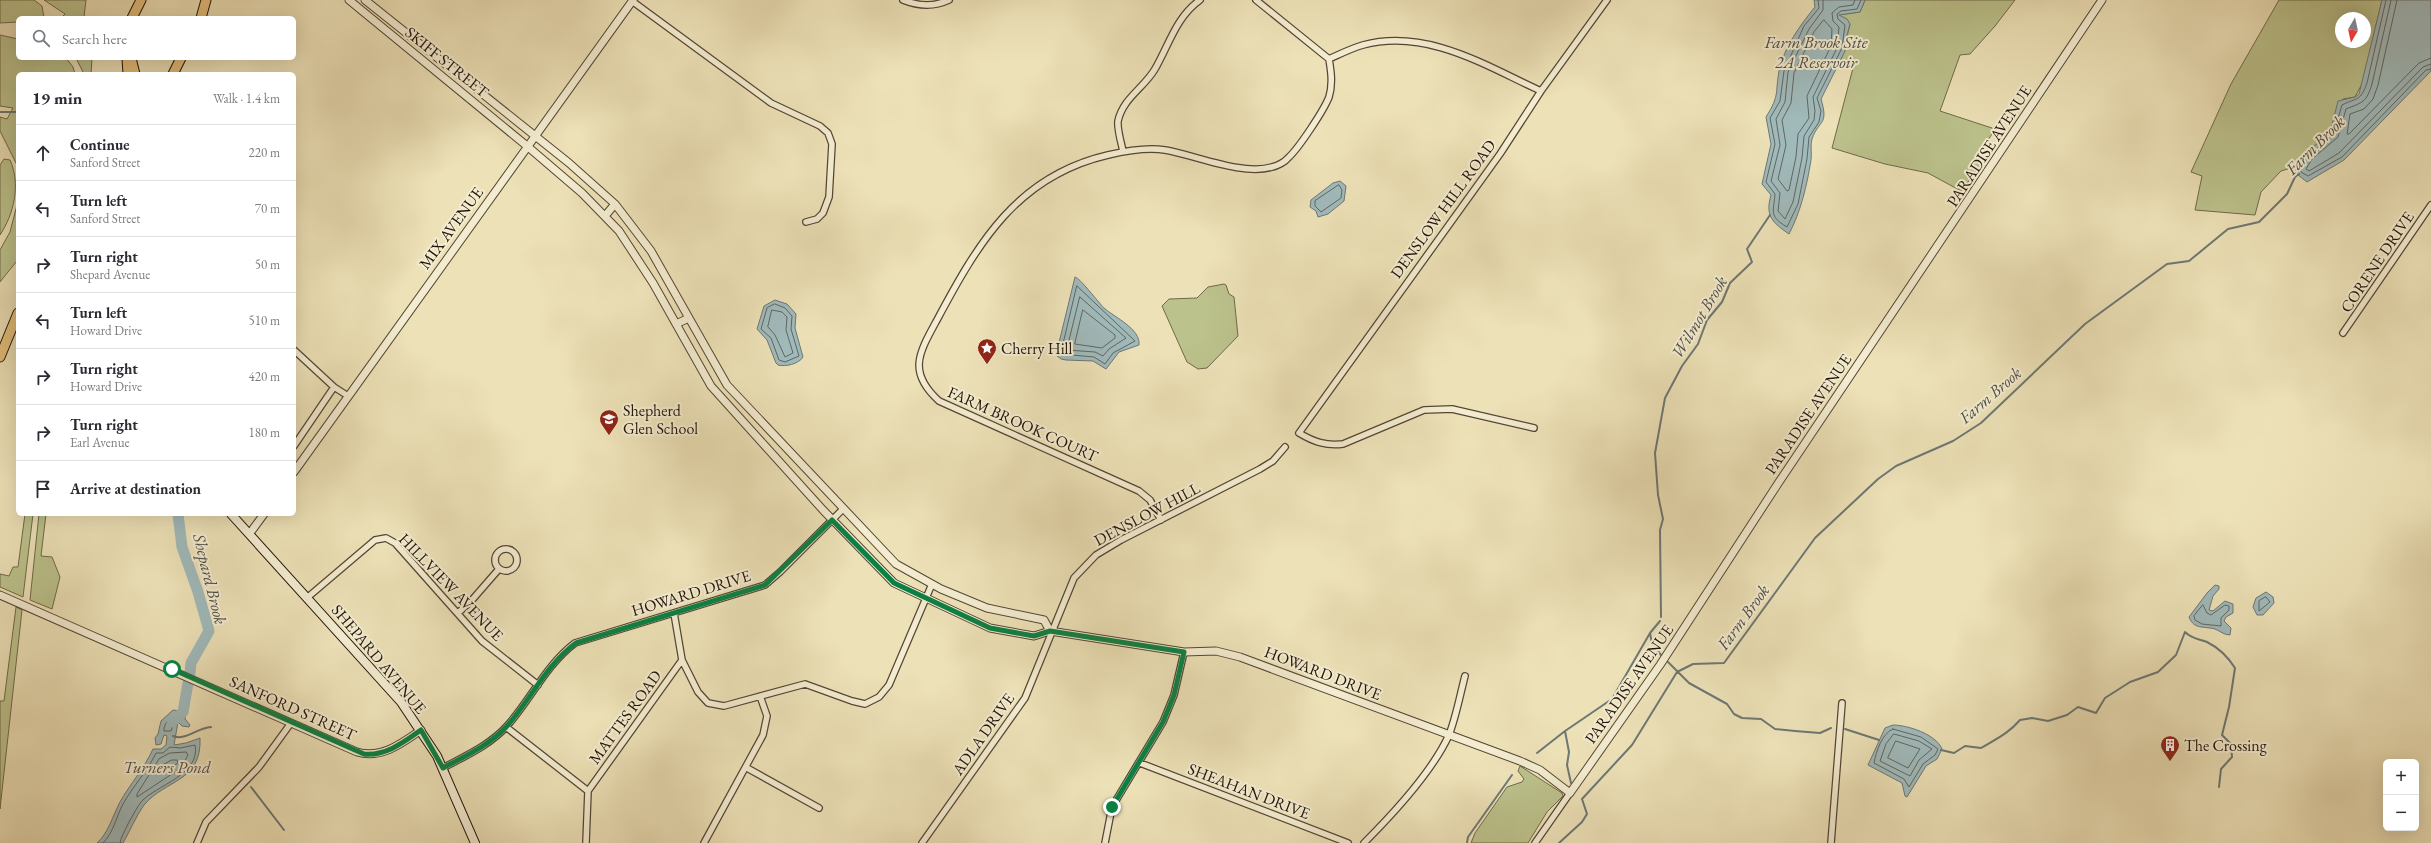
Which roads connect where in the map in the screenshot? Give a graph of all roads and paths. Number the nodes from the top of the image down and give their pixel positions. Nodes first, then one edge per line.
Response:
1 (141, 0) edge
2 (206, 0) edge
3 (349, 0) edge
4 (365, 0) edge
5 (632, 0) edge
6 (903, 0) edge
7 (949, 0) edge
8 (1200, 0) edge
9 (1256, 0) edge
10 (1607, 0) edge
11 (2102, 0) edge
12 (133, 16) edge
13 (202, 16) edge
14 (1330, 59) junction
15 (126, 60) edge
16 (132, 60) edge
17 (180, 60) edge
18 (128, 72) edge
19 (134, 72) edge
20 (174, 72) edge
21 (1542, 91) junction
22 (534, 137) junction
23 (527, 146) junction
24 (1123, 151) junction
25 (615, 204) junction
26 (2431, 205) edge
27 (605, 216) junction
28 (806, 222) dead end
29 (16, 318) edge
30 (689, 318) junction
31 (676, 324) junction
32 (2343, 333) dead end
33 (296, 352) edge
34 (0, 357) edge
35 (717, 370) junction
36 (705, 377) junction
37 (334, 387) junction
38 (348, 396) junction
39 (1534, 428) dead end
40 (296, 443) edge
41 (1285, 447) dead end
42 (296, 469) edge
43 (843, 509) junction
44 (233, 516) edge
45 (263, 516) edge
46 (832, 520) junction
47 (1161, 520) junction
48 (250, 533) junction
49 (499, 569) junction
50 (932, 584) junction
51 (0, 595) edge
52 (308, 597) junction
53 (926, 598) junction
54 (458, 613) junction
55 (674, 613) junction
56 (1050, 631) junction
57 (1184, 652) junction
58 (682, 660) junction
59 (1465, 676) dead end
60 (538, 685) junction
61 (760, 696) junction
62 (1842, 703) dead end
63 (291, 723) junction
64 (506, 727) junction
65 (421, 730) junction
66 (1448, 735) junction
67 (1140, 763) junction
68 (443, 768) junction
69 (747, 768) junction
70 (588, 790) junction
71 (1570, 793) junction
72 (819, 808) dead end
73 (197, 843) edge
74 (475, 843) edge
75 (586, 843) edge
76 (704, 843) edge
77 (922, 843) edge
78 (1105, 843) edge
79 (1348, 843) edge
80 (1364, 843) edge
81 (1535, 843) edge
82 (1831, 843) edge

1 - 12 main road
2 - 13 main road
3 - 23 street, SKIFF STREET
4 - 22 street, SKIFF STREET
5 - 22 street, MIX AVENUE
5 - 28 street
6 - 7 street
8 - 24 street
9 - 14 street
10 - 21 street, DENSLOW HILL ROAD
11 - 71 street, PARADISE AVENUE
14 - 21 street
14 - 24 street, FARM BROOK COURT
15 - 18 main road
16 - 19 main road
17 - 20 main road
21 - 39 street, DENSLOW HILL ROAD
22 - 23 street, MIX AVENUE
22 - 25 street, SKIFF STREET
23 - 27 street, SKIFF STREET
23 - 38 street, MIX AVENUE
24 - 47 street, FARM BROOK COURT
25 - 27 street
25 - 30 street, SKIFF STREET
26 - 32 street, CORENE DRIVE
27 - 31 street, HOWARD DRIVE
29 - 34 main road
30 - 31 street
30 - 35 street, SKIFF STREET
31 - 36 street, HOWARD DRIVE
33 - 37 street
35 - 36 street
35 - 43 street
36 - 46 street, HOWARD DRIVE
37 - 38 street
37 - 40 street
38 - 42 street, MIX AVENUE
41 - 47 street, DENSLOW HILL
43 - 46 street, HOWARD DRIVE
43 - 50 street
44 - 48 main road, SHEPARD AVENUE
45 - 48 street
46 - 53 street, HOWARD DRIVE
46 - 55 street, HOWARD DRIVE
47 - 56 street, DENSLOW HILL
48 - 52 main road, SHEPARD AVENUE
49 - 49 street
49 - 54 street
50 - 53 street
50 - 56 street
51 - 63 street, SANFORD STREET
52 - 54 street, HILLVIEW AVENUE
52 - 65 main road, SHEPARD AVENUE
53 - 56 street, HOWARD DRIVE
53 - 61 street
54 - 60 street, HILLVIEW AVENUE
55 - 58 street
55 - 60 street, HOWARD DRIVE
56 - 57 street, HOWARD DRIVE
56 - 77 street, ADLA DRIVE
57 - 66 street, HOWARD DRIVE
57 - 67 street
58 - 61 street
58 - 70 street, MATTES ROAD
59 - 66 street
60 - 64 street, HOWARD DRIVE
61 - 69 street
62 - 82 street
63 - 65 street, SANFORD STREET
63 - 73 street
64 - 68 street, HOWARD DRIVE
64 - 70 street
65 - 68 main road, SHEPARD AVENUE
66 - 71 street, HOWARD DRIVE
66 - 80 street
67 - 78 street
67 - 79 street, SHEAHAN DRIVE
68 - 74 main road, SHEPARD AVENUE
69 - 72 street
69 - 76 street
70 - 75 street
71 - 81 street, PARADISE AVENUE

